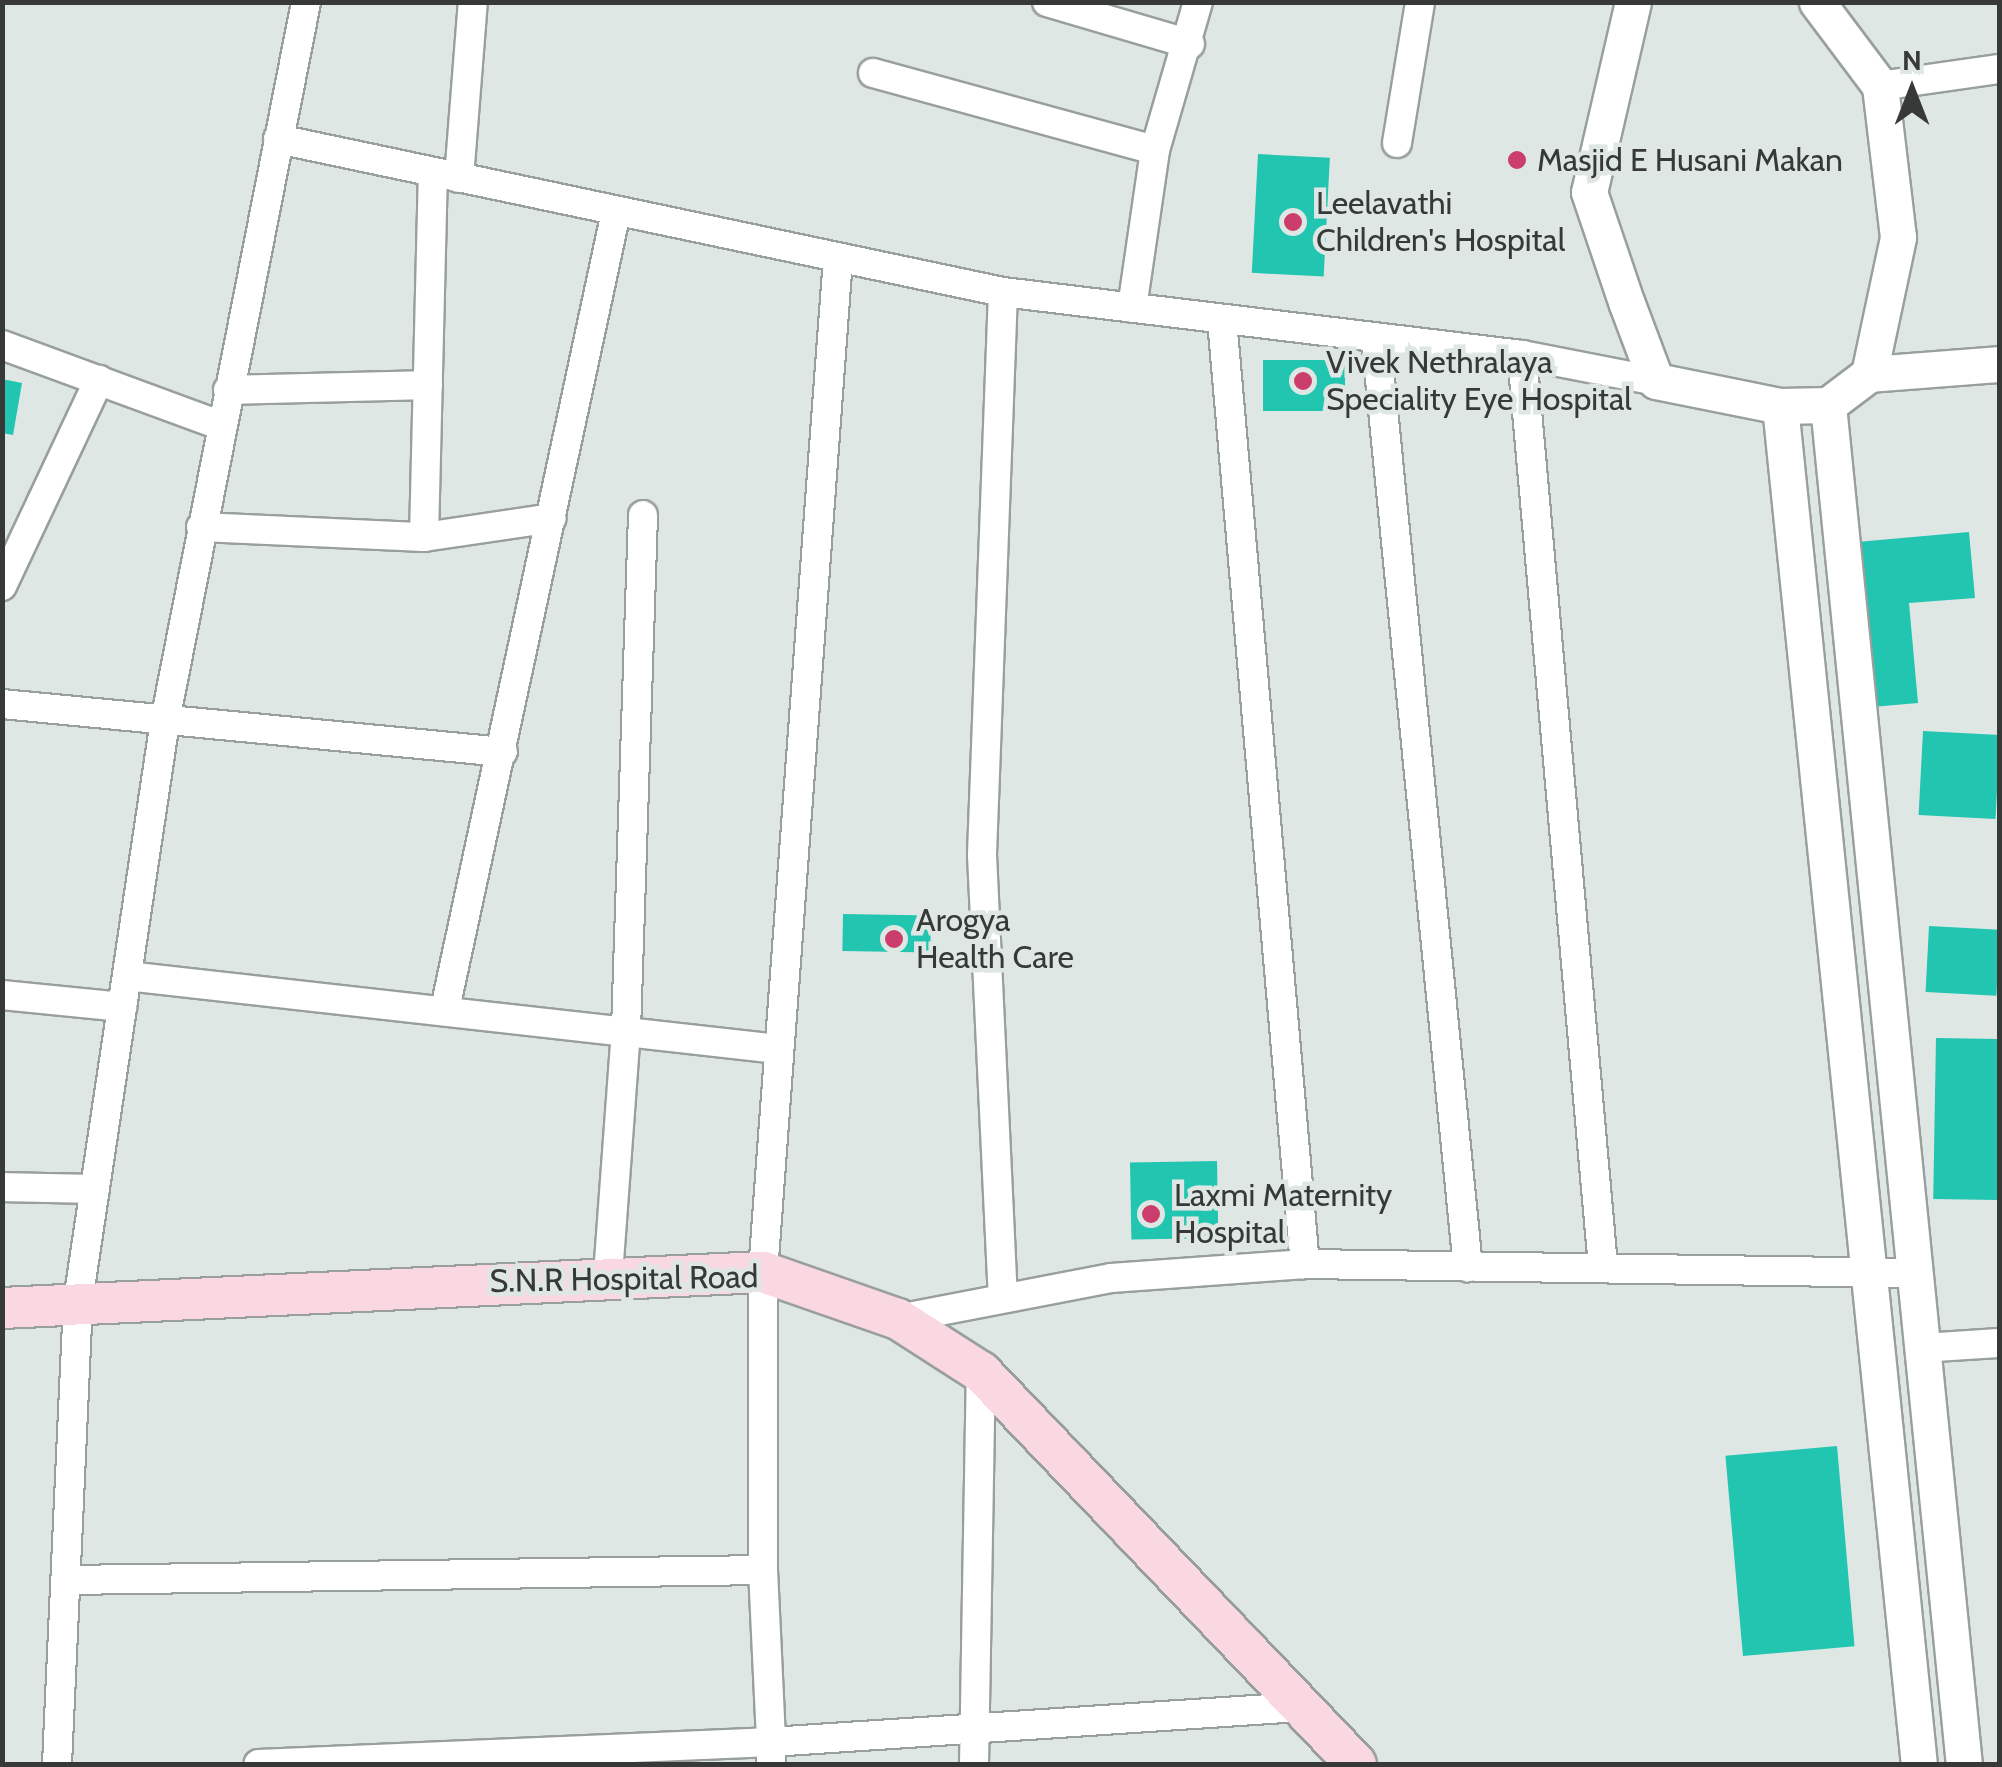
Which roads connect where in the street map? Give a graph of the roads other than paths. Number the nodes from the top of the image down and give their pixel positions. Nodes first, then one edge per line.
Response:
1 (473, 2) edge
2 (1047, 2) edge
3 (1198, 2) edge
4 (1420, 2) edge
5 (1632, 2) edge
6 (1817, 2) edge
7 (298, 5) edge
8 (1190, 44) junction
9 (2000, 69) edge
10 (873, 74) dead end
11 (1880, 86) junction
12 (278, 139) junction
13 (1396, 143) dead end
14 (1155, 150) junction
15 (446, 175) junction
16 (616, 212) junction
17 (838, 258) junction
18 (1003, 292) junction
19 (1132, 308) junction
20 (1222, 320) junction
21 (1376, 340) junction
22 (2, 345) edge
23 (1522, 355) junction
24 (2000, 364) edge
25 (1869, 374) junction
26 (99, 380) junction
27 (1656, 381) junction
28 (428, 385) junction
29 (228, 390) junction
30 (1828, 405) junction
31 (1780, 406) junction
32 (220, 425) junction
33 (643, 515) dead end
34 (552, 518) junction
35 (201, 527) junction
36 (14, 535) edge
37 (424, 537) junction
38 (2, 586) edge
39 (2, 704) edge
40 (165, 720) junction
41 (503, 752) junction
42 (127, 976) junction
43 (2, 995) edge
44 (122, 1007) junction
45 (446, 1009) junction
46 (626, 1030) junction
47 (778, 1049) junction
48 (2, 1188) edge
49 (94, 1189) junction
50 (1305, 1264) junction
51 (1468, 1267) junction
52 (1603, 1267) junction
53 (764, 1272) junction
54 (1869, 1272) junction
55 (1915, 1273) junction
56 (608, 1274) junction
57 (1003, 1296) junction
58 (78, 1302) junction
59 (2, 1308) edge
60 (898, 1319) junction
61 (2000, 1342) edge
62 (1922, 1348) junction
63 (981, 1372) junction
64 (763, 1570) junction
65 (66, 1580) junction
66 (1300, 1708) junction
67 (973, 1728) junction
68 (770, 1753) edge
69 (58, 1764) edge
70 (258, 1764) edge
71 (974, 1764) edge
72 (1356, 1764) edge
73 (1920, 1764) edge
74 (1964, 1764) edge

1 - 15 street
2 - 8 street
3 - 8 street
4 - 13 street
5 - 27 street
6 - 11 street
7 - 12 street
8 - 14 street
9 - 11 street
10 - 14 street
11 - 25 street
12 - 15 street
12 - 29 street
14 - 19 street
15 - 16 street
15 - 28 street
16 - 17 street
16 - 34 street
17 - 18 street
17 - 47 street
18 - 19 street
18 - 57 street
19 - 20 street
20 - 21 street
20 - 50 street
21 - 23 street
21 - 51 street
22 - 26 street
23 - 27 street
23 - 52 street
24 - 25 street
25 - 30 street
26 - 32 street
26 - 36 street
27 - 31 street
28 - 29 street
28 - 37 street
29 - 32 street
30 - 31 street
30 - 55 street
31 - 54 street
32 - 35 street
33 - 46 street
34 - 37 street
34 - 41 street
35 - 37 street
35 - 40 street
36 - 38 street
39 - 40 street
40 - 41 street
40 - 42 street
41 - 45 street
42 - 44 street
42 - 45 street
43 - 44 street
44 - 49 street
45 - 46 street
46 - 47 street
46 - 56 street
47 - 53 street
48 - 49 street
49 - 58 street
50 - 51 street
50 - 57 street
51 - 52 street
52 - 54 street
53 - 56 main road, S.N.R Hospital Road
53 - 60 main road, S.N.R Hospital Road
53 - 64 street
54 - 55 street
54 - 73 street
55 - 62 street
56 - 58 main road, S.N.R Hospital Road
57 - 60 street
58 - 59 main road, S.N.R Hospital Road
58 - 65 street
60 - 63 main road, S.N.R Hospital Road
61 - 62 street
62 - 74 street
63 - 66 main road, S.N.R Hospital Road
63 - 67 street
64 - 65 street
64 - 68 street
65 - 69 street
66 - 67 street
66 - 72 main road, S.N.R Hospital Road
67 - 68 street
67 - 71 street
68 - 70 street

